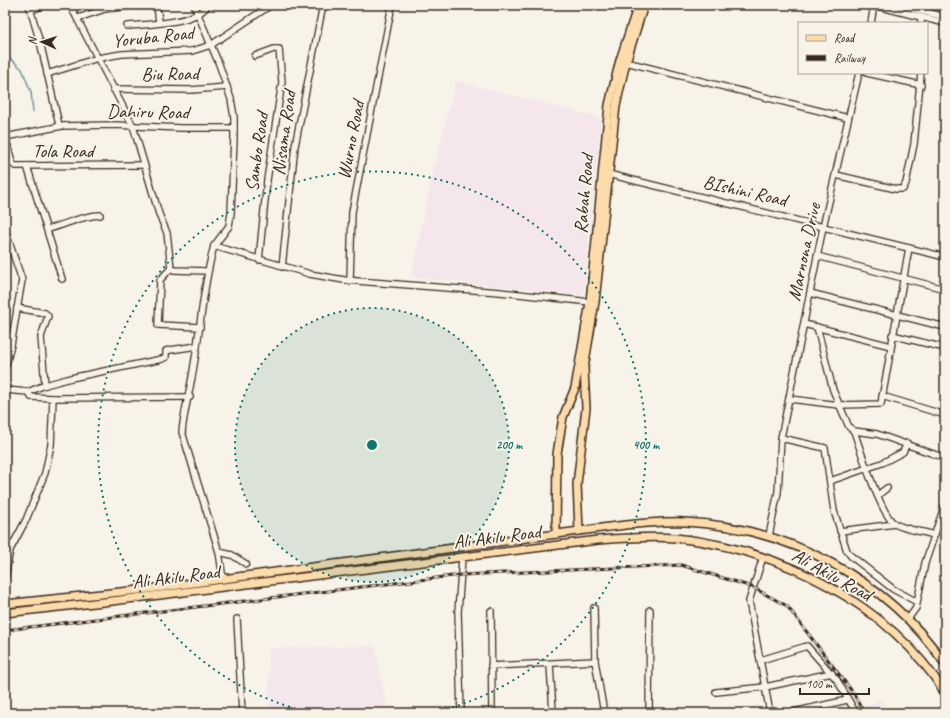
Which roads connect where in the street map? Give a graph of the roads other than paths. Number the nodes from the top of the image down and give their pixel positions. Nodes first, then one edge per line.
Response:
1 (45, 5) edge
2 (70, 5) edge
3 (140, 5) edge
4 (157, 5) edge
5 (194, 5) edge
6 (208, 5) edge
7 (271, 5) edge
8 (324, 5) edge
9 (392, 5) edge
10 (638, 5) edge
11 (644, 5) edge
12 (873, 5) edge
13 (898, 5) edge
14 (30, 8) edge
15 (198, 14) junction
16 (945, 17) edge
17 (78, 18) junction
18 (921, 20) edge
19 (870, 22) edge
20 (159, 23) junction
21 (945, 23) edge
22 (127, 26) dead end
23 (211, 45) junction
24 (255, 56) dead end
25 (98, 58) junction
26 (626, 62) junction
27 (47, 74) junction
28 (859, 74) edge
29 (872, 74) edge
30 (921, 74) edge
31 (921, 85) junction
32 (227, 87) junction
33 (113, 89) junction
34 (848, 118) junction
35 (62, 126) junction
36 (133, 126) junction
37 (234, 128) junction
38 (5, 136) edge
39 (144, 165) junction
40 (28, 166) junction
41 (608, 174) junction
42 (836, 175) junction
43 (100, 215) dead end
44 (823, 227) junction
45 (48, 229) junction
46 (5, 230) edge
47 (214, 246) junction
48 (909, 248) junction
49 (817, 256) junction
50 (945, 256) edge
51 (260, 260) junction
52 (282, 267) junction
53 (171, 268) junction
54 (207, 271) junction
55 (62, 278) dead end
56 (903, 278) junction
57 (350, 281) junction
58 (945, 289) edge
59 (810, 293) junction
60 (590, 302) junction
61 (17, 308) junction
62 (896, 315) junction
63 (804, 324) junction
64 (945, 326) edge
65 (200, 327) junction
66 (817, 327) junction
67 (5, 329) edge
68 (892, 335) junction
69 (11, 345) junction
70 (197, 346) junction
71 (890, 346) junction
72 (945, 348) edge
73 (5, 368) edge
74 (45, 385) junction
75 (5, 390) edge
76 (28, 392) junction
77 (882, 396) junction
78 (190, 397) junction
79 (53, 398) junction
80 (790, 400) junction
81 (839, 405) junction
82 (945, 415) edge
83 (854, 431) junction
84 (781, 438) junction
85 (907, 443) junction
86 (945, 458) edge
87 (866, 469) junction
88 (830, 481) junction
89 (887, 488) dead end
90 (878, 495) junction
91 (945, 504) edge
92 (943, 515) edge
93 (895, 524) junction
94 (578, 531) junction
95 (840, 531) junction
96 (556, 534) junction
97 (934, 535) junction
98 (769, 536) junction
99 (219, 552) junction
100 (763, 557) junction
101 (462, 558) junction
102 (246, 564) dead end
103 (5, 578) edge
104 (223, 579) junction
105 (111, 593) junction
106 (112, 601) junction
107 (917, 602) junction
108 (5, 604) edge
109 (594, 608) dead end
110 (650, 610) dead end
111 (490, 611) dead end
112 (5, 613) edge
113 (237, 619) dead end
114 (908, 619) junction
115 (760, 660) junction
116 (595, 661) junction
117 (550, 664) junction
118 (945, 664) edge
119 (491, 666) junction
120 (832, 673) junction
121 (765, 687) junction
122 (716, 692) dead end
123 (945, 693) edge
124 (847, 700) junction
125 (242, 713) edge
126 (461, 713) edge
127 (492, 713) edge
128 (553, 713) edge
129 (604, 713) edge
130 (649, 713) edge
131 (770, 713) edge
132 (789, 713) edge
133 (856, 713) edge

1 - 14 street
2 - 17 street
3 - 17 street
4 - 20 street
5 - 15 street
6 - 15 street
7 - 23 street, Yoruba Road
8 - 52 street, Nisama Road
9 - 57 street, Wurno Road
10 - 60 main road, Rabah Road
11 - 26 main road, Rabah Road
12 - 18 street
12 - 19 street
13 - 16 street
14 - 27 street
15 - 20 street, Yoruba Road
15 - 23 street
17 - 25 street
18 - 21 street
20 - 22 street, Yoruba Road
23 - 25 street, Yoruba Road
23 - 32 street
24 - 51 street, Sambo Road
25 - 27 street, Yoruba Road
25 - 33 street
26 - 34 street
26 - 41 main road, Rabah Road
27 - 35 street
28 - 34 street, Marnona Drive
29 - 31 street
30 - 31 street
31 - 42 street
32 - 33 street, Biu Road
32 - 37 street
33 - 36 street
34 - 42 street, Marnona Drive
35 - 36 street, Dahiru Road
35 - 38 street, Dahiru Road
36 - 37 street, Dahiru Road
36 - 39 street
37 - 47 street
38 - 40 street, Tola Road
39 - 40 street, Tola Road
39 - 53 street
40 - 45 street
41 - 44 street, BIshini Road
41 - 94 main road, Rabah Road
42 - 44 street, Marnona Drive
43 - 45 street
44 - 48 street, BIshini Road
44 - 49 street, Marnona Drive
45 - 55 street
46 - 61 street
47 - 51 street
47 - 54 street
48 - 50 street, BIshini Road
48 - 56 street
49 - 56 street
49 - 59 street, Marnona Drive
51 - 52 street
52 - 57 street
53 - 54 street
53 - 65 street
54 - 65 street
56 - 58 street
56 - 62 street
57 - 60 street
59 - 62 street
59 - 63 street, Marnona Drive
60 - 96 main road, Rabah Road
61 - 69 street
61 - 74 street
62 - 64 street
62 - 68 street
63 - 66 street
63 - 80 street, Marnona Drive
65 - 70 street
66 - 71 street
66 - 81 street
67 - 69 street
68 - 71 street
68 - 72 street
69 - 73 street
70 - 74 street
70 - 78 street
71 - 77 street
74 - 76 street
75 - 76 street
76 - 79 street
77 - 81 street
77 - 82 street
78 - 79 street
78 - 99 street
79 - 103 street
80 - 81 street
80 - 84 street, Marnona Drive
81 - 83 street
83 - 85 street
83 - 87 street
84 - 88 street
84 - 98 street, Marnona Drive
85 - 86 street
85 - 87 street
87 - 88 street
87 - 90 street
88 - 95 street
89 - 90 street
90 - 93 street
91 - 92 street
92 - 97 street
93 - 95 street
93 - 97 street
94 - 96 main road, Ali Akilu Road
94 - 98 main road, Ali Akilu Road
95 - 107 street
96 - 104 main road, Ali Akilu Road
97 - 107 street
98 - 114 main road, Ali Akilu Road
99 - 102 street
99 - 104 street
100 - 101 main road, Ali Akilu Road
100 - 115 street
100 - 123 main road, Ali Akilu Road
101 - 106 main road, Ali Akilu Road
101 - 126 street
104 - 105 main road, Ali Akilu Road
105 - 106 main road
105 - 108 main road, Ali Akilu Road
106 - 112 main road, Ali Akilu Road
107 - 114 street
109 - 116 street
110 - 130 street
111 - 119 street
113 - 125 street
114 - 118 main road, Ali Akilu Road
115 - 120 street
115 - 121 street
116 - 117 street
116 - 129 street
117 - 119 street
117 - 128 street
119 - 127 street
120 - 121 street
120 - 124 street
121 - 122 street
121 - 131 street
124 - 132 street
124 - 133 street

